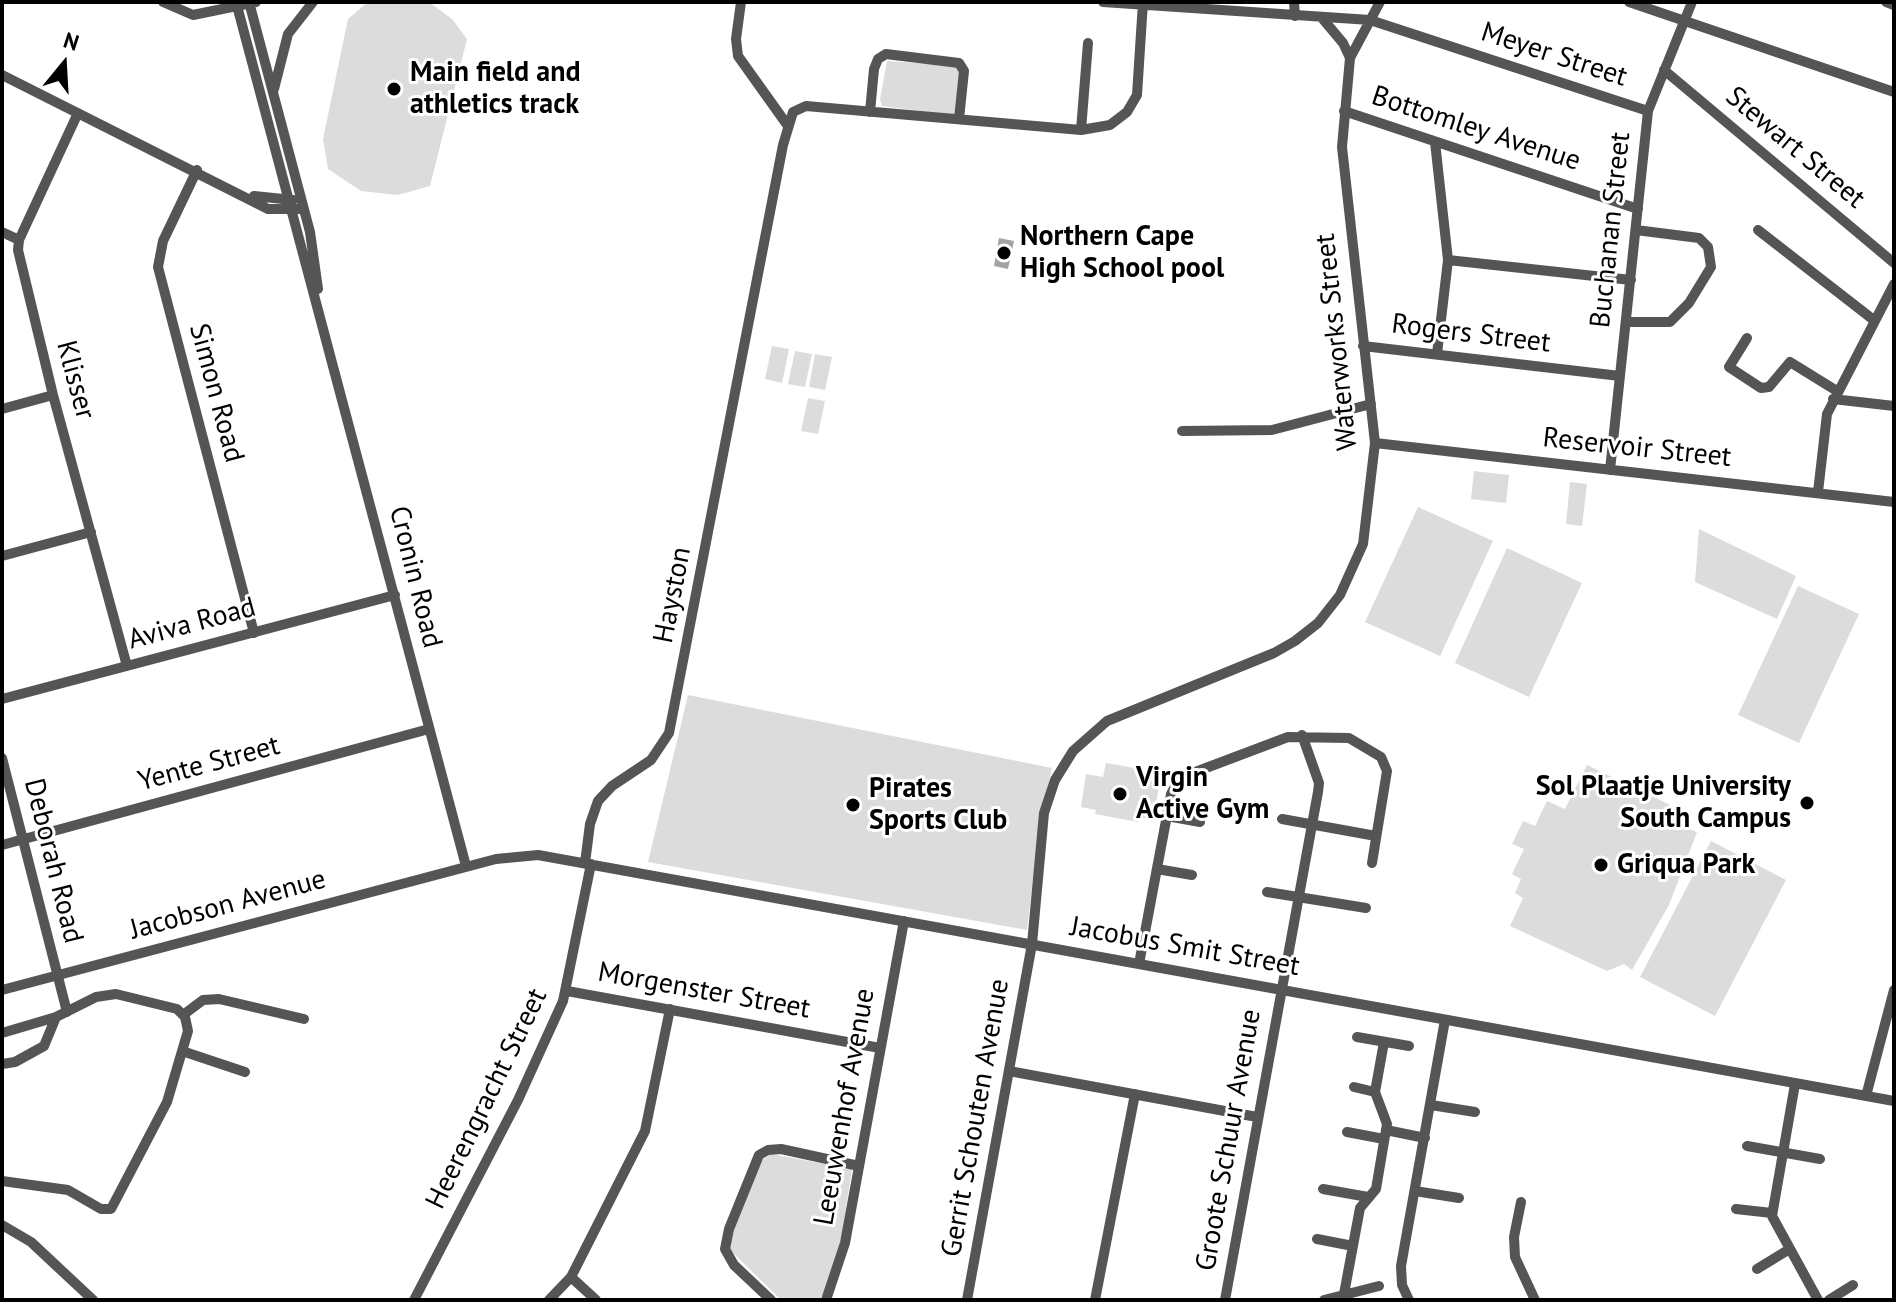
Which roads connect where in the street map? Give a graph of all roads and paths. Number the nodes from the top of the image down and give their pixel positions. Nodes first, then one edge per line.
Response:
1 (163, 2) edge
2 (313, 2) edge
3 (741, 2) edge
4 (1103, 2) edge
5 (1164, 2) edge
6 (1294, 2) edge
7 (1380, 2) edge
8 (1629, 2) edge
9 (1692, 2) edge
10 (1886, 2) edge
11 (246, 3) edge
12 (1143, 4) edge
13 (1894, 5) edge
14 (1258, 13) junction
15 (1295, 16) junction
16 (1322, 18) junction
17 (1370, 20) junction
18 (1684, 20) junction
19 (1088, 43) dead end
20 (1350, 58) junction
21 (1664, 70) junction
22 (2, 75) edge
23 (1894, 92) edge
24 (273, 99) junction
25 (1344, 111) junction
26 (1648, 111) junction
27 (870, 112) junction
28 (78, 113) junction
29 (959, 119) junction
30 (788, 126) junction
31 (1081, 130) junction
32 (1435, 142) junction
33 (197, 170) junction
34 (303, 204) junction
35 (291, 206) junction
36 (1638, 209) junction
37 (1636, 230) junction
38 (1758, 230) dead end
39 (2, 232) edge
40 (19, 240) junction
41 (1448, 260) junction
42 (1894, 263) edge
43 (1631, 280) junction
44 (1894, 284) edge
45 (317, 299) junction
46 (1891, 299) edge
47 (1875, 321) junction
48 (1626, 322) junction
49 (1747, 338) dead end
50 (1363, 346) junction
51 (1437, 354) junction
52 (1620, 376) junction
53 (53, 395) junction
54 (1835, 395) junction
55 (1371, 404) junction
56 (1894, 406) edge
57 (2, 409) edge
58 (1182, 431) dead end
59 (1375, 443) junction
60 (1610, 470) junction
61 (1818, 492) junction
62 (1894, 502) edge
63 (91, 532) junction
64 (2, 556) edge
65 (395, 595) junction
66 (254, 633) junction
67 (127, 666) junction
68 (2, 699) edge
69 (429, 729) junction
70 (1302, 735) junction
71 (2, 758) edge
72 (1167, 816) junction
73 (1282, 819) dead end
74 (1200, 822) dead end
75 (1312, 825) junction
76 (1376, 836) junction
77 (23, 839) junction
78 (2, 845) edge
79 (1372, 863) dead end
80 (588, 864) junction
81 (466, 866) junction
82 (1157, 869) junction
83 (1192, 875) dead end
84 (1267, 892) dead end
85 (1297, 897) junction
86 (1366, 908) dead end
87 (904, 921) junction
88 (1032, 944) junction
89 (1139, 964) junction
90 (57, 975) junction
91 (1281, 989) junction
92 (2, 990) edge
93 (1894, 990) edge
94 (567, 991) junction
95 (670, 1009) junction
96 (67, 1012) junction
97 (183, 1015) junction
98 (56, 1017) junction
99 (304, 1019) dead end
100 (1445, 1020) junction
101 (2, 1033) edge
102 (1357, 1037) dead end
103 (1384, 1042) junction
104 (1409, 1046) dead end
105 (880, 1048) junction
106 (182, 1051) junction
107 (2, 1064) edge
108 (1009, 1071) junction
109 (245, 1072) dead end
110 (1795, 1084) junction
111 (1354, 1087) dead end
112 (1375, 1092) junction
113 (1135, 1094) junction
114 (1866, 1096) junction
115 (1894, 1101) edge
116 (1431, 1105) junction
117 (1475, 1112) dead end
118 (1257, 1117) junction
119 (1347, 1132) dead end
120 (1385, 1134) junction
121 (1425, 1138) junction
122 (1747, 1146) dead end
123 (1782, 1152) junction
124 (1820, 1159) dead end
125 (859, 1166) junction
126 (2, 1181) edge
127 (1323, 1189) dead end
128 (1415, 1191) junction
129 (1368, 1197) junction
130 (1459, 1198) dead end
131 (1521, 1202) dead end
132 (1736, 1209) dead end
133 (1772, 1213) junction
134 (2, 1225) edge
135 (1317, 1239) dead end
136 (1353, 1246) junction
137 (1788, 1250) junction
138 (1757, 1269) dead end
139 (571, 1277) junction
140 (1853, 1285) dead end
141 (1379, 1286) dead end
142 (1344, 1294) junction
143 (93, 1300) edge
144 (414, 1300) edge
145 (549, 1300) edge
146 (596, 1300) edge
147 (771, 1300) edge
148 (826, 1300) edge
149 (967, 1300) edge
150 (1095, 1300) edge
151 (1225, 1300) edge
152 (1324, 1300) edge
153 (1409, 1300) edge
154 (1535, 1300) edge
155 (1818, 1300) edge
156 (1829, 1300) edge

1 - 11 street
2 - 24 street
3 - 30 street
4 - 12 street, Meyer Street
5 - 14 street, Meyer Street
6 - 15 street
7 - 17 street, Waterworks Street
8 - 18 street
9 - 18 street, Buchanan Street
10 - 13 street
11 - 24 street, Cronin Road
11 - 35 street, Cronin Road
12 - 14 street, Meyer Street
12 - 31 street
14 - 15 street, Meyer Street
15 - 16 street, Meyer Street
16 - 17 street, Meyer Street
16 - 20 street
17 - 20 street, Waterworks Street
17 - 26 street, Meyer Street
18 - 21 street, Buchanan Street
18 - 23 street
19 - 31 street
20 - 25 street, Waterworks Street
21 - 26 street, Buchanan Street
21 - 42 street, Stewart Street
22 - 28 street
24 - 34 street, Cronin Road
25 - 32 street, Bottomley Avenue
25 - 50 street, Waterworks Street
26 - 36 street, Buchanan Street
27 - 29 street
27 - 29 street
27 - 30 street
28 - 33 street
28 - 40 street
29 - 31 street
30 - 80 street, Hayston
32 - 36 street, Bottomley Avenue
32 - 41 street
33 - 35 street
33 - 66 street, Simon Road
34 - 35 street
34 - 45 street, Cronin Road
35 - 45 street, Cronin Road
36 - 37 street, Buchanan Street
37 - 43 street, Buchanan Street
37 - 48 street
38 - 47 street
39 - 40 street
40 - 53 street, Klisser
41 - 43 street
41 - 51 street
43 - 48 street, Buchanan Street
44 - 46 street
45 - 65 street, Cronin Road
46 - 47 street
47 - 54 street
48 - 52 street, Buchanan Street
49 - 54 street
50 - 51 street, Rogers Street
50 - 55 street, Waterworks Street
51 - 52 street, Rogers Street
52 - 60 street, Buchanan Street
53 - 57 street
53 - 63 street, Klisser
54 - 56 street
54 - 61 street
55 - 58 street
55 - 59 street, Waterworks Street
59 - 60 street, Reservoir Street
59 - 88 street, Waterworks Street
60 - 61 street, Reservoir Street
61 - 62 street, Reservoir Street
63 - 64 street
63 - 67 street, Klisser
65 - 66 street, Aviva Road
65 - 69 street, Cronin Road
66 - 67 street, Aviva Road
67 - 68 street, Aviva Road
69 - 77 street, Yente Street
69 - 81 street, Cronin Road
70 - 72 street
70 - 75 street, Groote Schuur Avenue
70 - 76 street
71 - 77 street, Deborah Road
72 - 74 street
72 - 82 street
73 - 75 street
75 - 76 street
75 - 85 street, Groote Schuur Avenue
76 - 79 street
77 - 78 street, Yente Street
77 - 90 street, Deborah Road
80 - 81 street, Jacobus Smit Street
80 - 87 street, Jacobus Smit Street
80 - 94 street, Heerengracht Street
81 - 90 street, Jacobson Avenue
82 - 83 street
82 - 89 street
84 - 85 street
85 - 86 street
85 - 91 street, Groote Schuur Avenue
87 - 88 street, Jacobus Smit Street
87 - 105 street, Leeuwenhof Avenue
88 - 89 street, Jacobus Smit Street
88 - 108 street, Gerrit Schouten Avenue
89 - 91 street, Jacobus Smit Street
90 - 92 street, Jacobson Avenue
90 - 96 street, Deborah Road
91 - 100 street, Jacobus Smit Street
91 - 118 street, Groote Schuur Avenue
93 - 114 street
94 - 95 street, Morgenster Street
94 - 144 street, Heerengracht Street
95 - 105 street, Morgenster Street
95 - 139 street
96 - 97 street
96 - 98 street
97 - 99 street
97 - 106 street
98 - 101 street
98 - 107 street
100 - 110 street, Jacobus Smit Street
100 - 116 street
102 - 103 street
103 - 104 street
103 - 112 street
105 - 125 street, Leeuwenhof Avenue
106 - 109 street
106 - 126 street
108 - 113 street
108 - 149 street, Gerrit Schouten Avenue
110 - 114 street, Jacobus Smit Street
110 - 123 street
111 - 112 street
112 - 120 street
113 - 118 street
113 - 150 street
114 - 115 street, Jacobus Smit Street
116 - 117 street
116 - 121 street
118 - 151 street, Groote Schuur Avenue
119 - 120 street
120 - 121 street
120 - 129 street
121 - 128 street
122 - 123 street
123 - 124 street
123 - 133 street
125 - 147 street
125 - 148 street, Leeuwenhof Avenue
127 - 129 street
128 - 130 street
128 - 153 street
129 - 136 street
131 - 154 street
132 - 133 street
133 - 137 street
134 - 143 street
135 - 136 street
136 - 142 street
137 - 138 street
137 - 155 street
139 - 145 street
139 - 146 street
140 - 156 street
141 - 142 street
142 - 152 street

